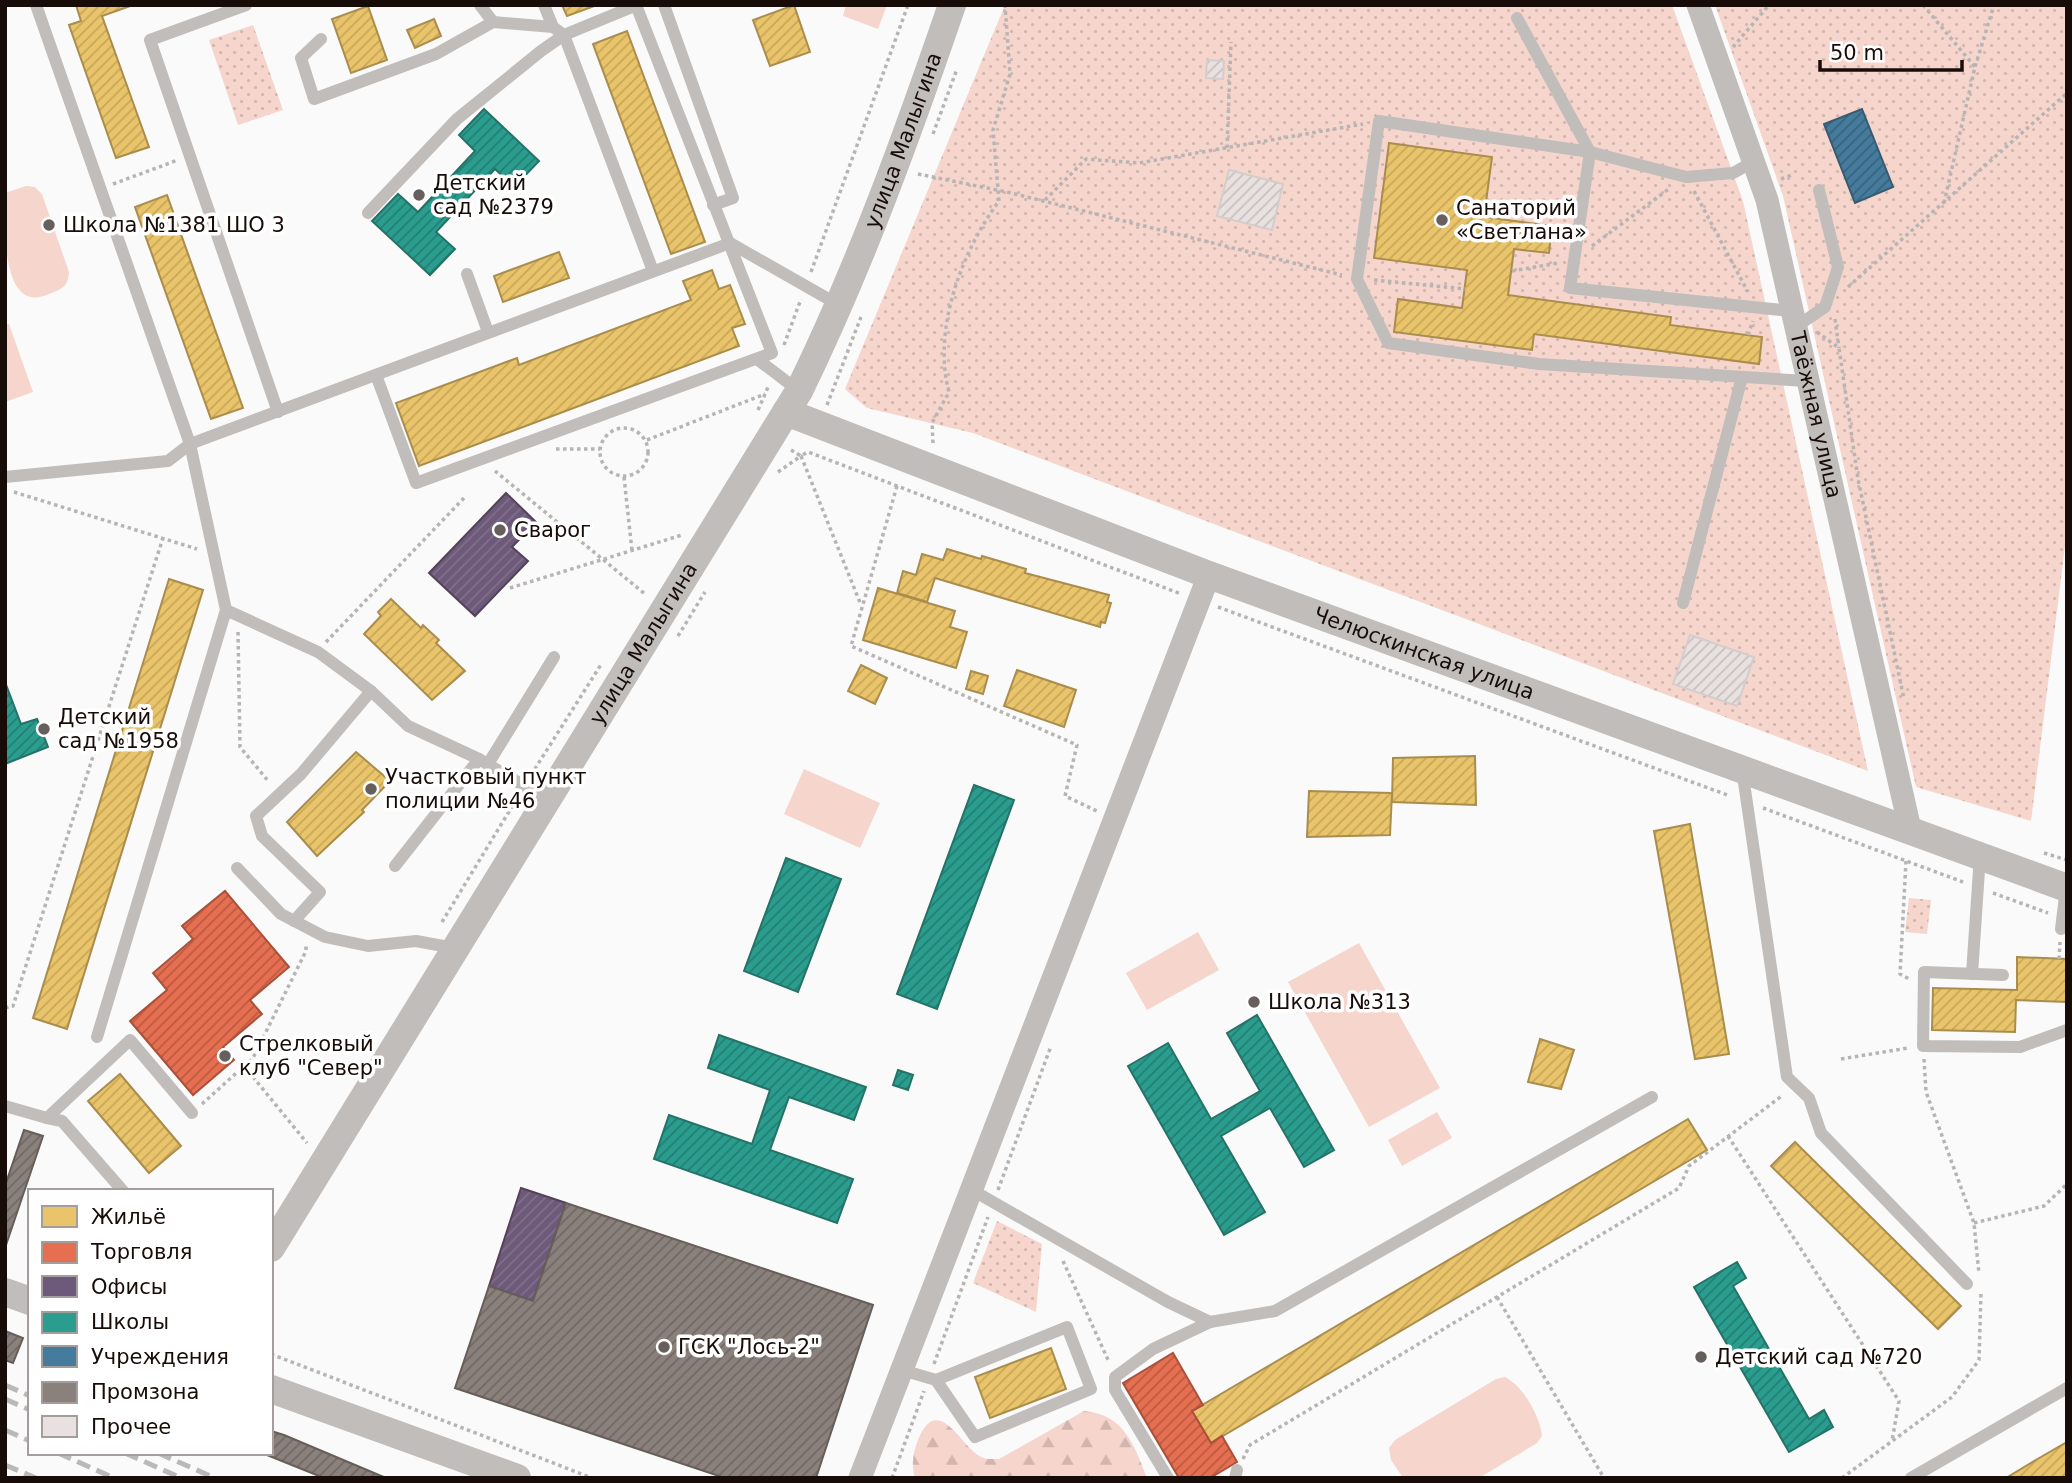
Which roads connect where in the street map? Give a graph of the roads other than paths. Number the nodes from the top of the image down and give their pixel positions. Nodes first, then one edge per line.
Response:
1 (36, 5) edge
2 (246, 5) edge
3 (480, 5) edge
4 (544, 5) edge
5 (664, 5) edge
6 (952, 5) edge
7 (1698, 5) edge
8 (631, 7) edge
9 (1517, 18) dead end
10 (493, 22) junction
11 (558, 31) junction
12 (321, 39) dead end
13 (1590, 152) junction
14 (1753, 162) junction
15 (1819, 190) dead end
16 (713, 205) junction
17 (368, 213) dead end
18 (730, 243) junction
19 (653, 271) junction
20 (467, 274) dead end
21 (841, 306) junction
22 (1792, 319) junction
23 (488, 332) junction
24 (757, 359) junction
25 (376, 375) junction
26 (1742, 377) junction
27 (1806, 381) junction
28 (783, 399) junction
29 (278, 412) junction
30 (190, 444) junction
31 (5, 477) edge
32 (1204, 588) junction
33 (1684, 603) dead end
34 (232, 613) junction
35 (554, 657) dead end
36 (371, 691) junction
37 (484, 761) junction
38 (1742, 768) junction
39 (546, 799) junction
40 (1910, 829) junction
41 (1980, 855) junction
42 (395, 866) dead end
43 (237, 868) dead end
44 (2066, 888) edge
45 (294, 921) junction
46 (2062, 924) road end
47 (456, 949) junction
48 (1972, 974) junction
49 (2003, 975) dead end
50 (2067, 1030) edge
51 (97, 1037) dead end
52 (1652, 1097) dead end
53 (5, 1106) edge
54 (192, 1114) road end
55 (47, 1118) junction
56 (121, 1189) edge
57 (972, 1190) junction
58 (273, 1245) edge
59 (1967, 1284) dead end
60 (5, 1292) edge
61 (28, 1300) edge
62 (1210, 1322) junction
63 (902, 1370) junction
64 (932, 1379) junction
65 (2067, 1388) edge
66 (273, 1390) edge
67 (517, 1478) edge
68 (860, 1478) edge
69 (1168, 1478) edge
70 (1911, 1478) edge

1 - 30 lane
2 - 29 lane
3 - 10 lane
4 - 11 lane
5 - 16 lane
6 - 21 street, улица Малыгина
7 - 14 street, Таёжная улица
8 - 11 lane
8 - 16 lane
9 - 13 lane
10 - 11 lane
10 - 12 lane
11 - 17 lane
11 - 19 lane
13 - 14 lane
13 - 22 lane
13 - 26 lane
14 - 22 street, Таёжная улица
15 - 22 lane
16 - 18 lane
18 - 19 lane
18 - 21 lane
18 - 24 lane
19 - 23 lane
20 - 23 lane
21 - 28 street, улица Малыгина
22 - 27 street, Таёжная улица
23 - 25 lane
24 - 25 lane
24 - 28 lane
25 - 29 lane
26 - 27 lane
26 - 33 lane
27 - 40 street, Таёжная улица
28 - 32 street, Челюскинская улица
28 - 39 street, улица Малыгина
29 - 30 lane
30 - 31 lane
30 - 34 lane
32 - 38 street, Челюскинская улица
32 - 57 street
34 - 36 lane
34 - 51 lane
35 - 37 lane
36 - 37 lane
36 - 45 lane
37 - 39 lane
37 - 42 lane
38 - 40 street, Челюскинская улица
38 - 59 lane
39 - 47 street, улица Малыгина
40 - 41 street, Челюскинская улица
41 - 44 street, Челюскинская улица
41 - 48 lane
43 - 45 lane
44 - 46 lane
45 - 47 lane
47 - 58 street, улица Малыгина
48 - 49 lane
48 - 50 lane
52 - 62 lane
53 - 55 lane
54 - 55 lane
55 - 56 lane
57 - 62 lane
57 - 63 street
60 - 61 street
62 - 69 lane
63 - 64 lane
63 - 68 street
64 - 64 lane
65 - 70 lane
66 - 67 street

